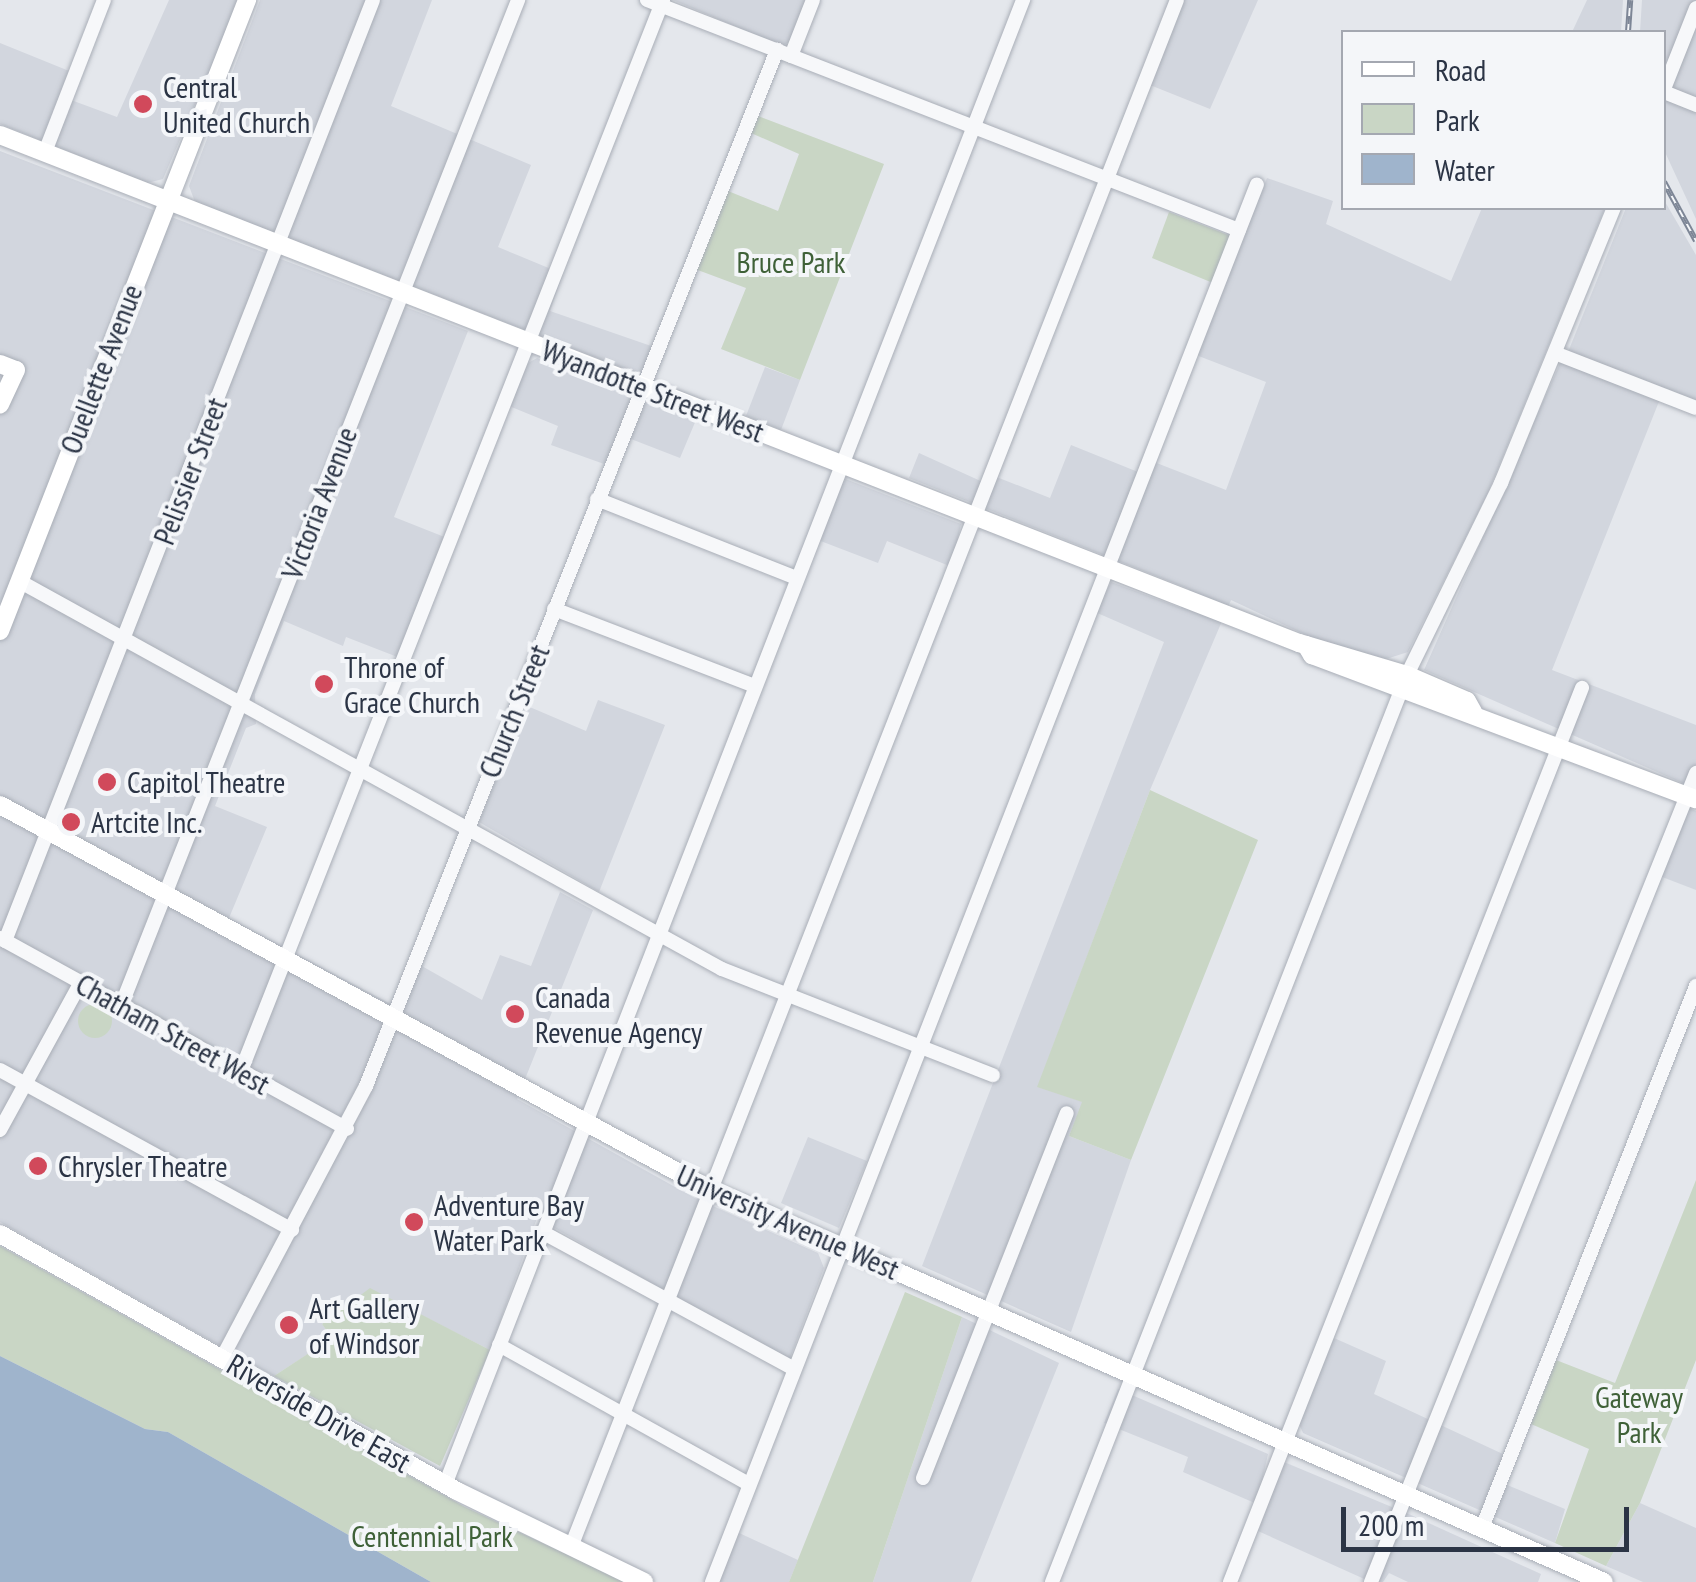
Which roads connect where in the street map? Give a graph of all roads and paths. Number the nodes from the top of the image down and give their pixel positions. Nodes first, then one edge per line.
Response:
1 (104, 0) edge
2 (374, 0) edge
3 (518, 0) edge
4 (812, 0) edge
5 (1023, 0) edge
6 (1177, 0) edge
7 (657, 2) edge
8 (246, 3) edge
9 (1696, 8) edge
10 (784, 53) junction
11 (1666, 85) edge
12 (1666, 91) edge
13 (1696, 105) edge
14 (974, 127) junction
15 (0, 135) edge
16 (44, 152) junction
17 (1108, 179) junction
18 (1257, 184) dead end
19 (166, 201) junction
20 (1613, 210) edge
21 (1239, 230) junction
22 (278, 245) junction
23 (402, 293) junction
24 (527, 342) junction
25 (1554, 352) junction
26 (0, 364) edge
27 (642, 387) junction
28 (0, 404) edge
29 (1696, 408) edge
30 (842, 464) junction
31 (598, 499) junction
32 (976, 517) junction
33 (1106, 567) junction
34 (0, 571) edge
35 (798, 578) junction
36 (19, 581) junction
37 (554, 609) junction
38 (0, 631) edge
39 (125, 640) junction
40 (1404, 682) junction
41 (755, 686) junction
42 (1582, 688) dead end
43 (240, 704) junction
44 (1559, 746) junction
45 (360, 770) junction
46 (1696, 773) edge
47 (1690, 797) edge
48 (0, 805) edge
49 (467, 829) junction
50 (50, 833) junction
51 (165, 896) junction
52 (658, 934) junction
53 (2, 940) edge
54 (284, 961) junction
55 (80, 984) junction
56 (1696, 986) edge
57 (788, 994) junction
58 (121, 1006) junction
59 (391, 1020) junction
60 (918, 1045) junction
61 (0, 1070) edge
62 (241, 1071) junction
63 (993, 1075) dead end
64 (26, 1084) junction
65 (1068, 1113) dead end
66 (583, 1126) junction
67 (0, 1130) edge
68 (346, 1130) junction
69 (712, 1190) junction
70 (292, 1230) junction
71 (542, 1232) junction
72 (0, 1234) edge
73 (839, 1245) junction
74 (668, 1300) junction
75 (989, 1311) junction
76 (499, 1345) junction
77 (222, 1358) junction
78 (793, 1368) junction
79 (1134, 1375) junction
80 (623, 1414) junction
81 (1285, 1442) junction
82 (923, 1478) dead end
83 (445, 1484) junction
84 (749, 1484) junction
85 (1406, 1495) junction
86 (1482, 1528) junction
87 (570, 1547) junction
88 (644, 1582) edge
89 (712, 1582) edge
90 (1052, 1582) edge
91 (1230, 1582) edge
92 (1371, 1582) edge
93 (1604, 1582) edge

1 - 16 street
2 - 22 street, Pelissier Street
3 - 23 street, Victoria Avenue
4 - 10 street, Church Street
5 - 14 street
6 - 17 street
7 - 10 street
7 - 24 street
8 - 19 main road, Ouellette Avenue
9 - 11 street
10 - 14 street
10 - 27 street, Church Street
12 - 13 street
14 - 17 street
14 - 30 street
15 - 16 main road, Wyandotte Street West
16 - 19 main road, Wyandotte Street West
17 - 21 street
17 - 32 street
18 - 21 street
19 - 22 main road, Wyandotte Street West
19 - 36 main road, Ouellette Avenue
20 - 25 street
21 - 33 street
22 - 23 main road, Wyandotte Street West
22 - 39 street, Pelissier Street
23 - 24 main road, Wyandotte Street West
23 - 43 street, Victoria Avenue
24 - 27 main road, Wyandotte Street West
24 - 45 street
25 - 29 street
25 - 40 street
26 - 28 main road
27 - 30 main road, Wyandotte Street West
27 - 31 street, Church Street
30 - 32 main road, Wyandotte Street West
30 - 35 street
31 - 35 street
31 - 37 street, Church Street
32 - 33 main road, Wyandotte Street West
32 - 57 street
33 - 40 main road, Wyandotte Street West
33 - 60 street
34 - 36 main road
35 - 41 street
36 - 38 main road, Ouellette Avenue
36 - 39 street
37 - 41 street
37 - 49 street, Church Street
39 - 43 street
39 - 50 street, Pelissier Street
40 - 44 main road, Wyandotte Street West
40 - 79 street
41 - 52 street
42 - 44 street
43 - 45 street
43 - 51 street, Victoria Avenue
44 - 47 main road, Wyandotte Street West
44 - 81 street
45 - 49 street
45 - 54 street
46 - 47 street
47 - 85 street
48 - 50 main road, University Avenue West
49 - 52 street
49 - 59 street, Church Street
50 - 51 main road, University Avenue West
50 - 53 street, Pelissier Street
51 - 54 main road, University Avenue West
51 - 58 street, Victoria Avenue
52 - 57 street
52 - 66 street
53 - 55 street, Chatham Street West
54 - 59 main road, University Avenue West
54 - 62 street
55 - 58 street, Chatham Street West
55 - 64 street
56 - 86 street
57 - 60 street
57 - 69 street
58 - 62 street, Chatham Street West
59 - 66 main road, University Avenue West
59 - 68 street, Church Street
60 - 63 street
60 - 73 street
61 - 64 street
62 - 68 street, Chatham Street West
64 - 67 street
64 - 70 street
65 - 75 street
66 - 69 main road, University Avenue West
66 - 71 street
68 - 70 street, Church Street
69 - 73 main road, University Avenue West
69 - 74 street
70 - 77 street, Church Street
71 - 74 street
71 - 76 street
72 - 77 main road, Riverside Drive East
73 - 75 main road, University Avenue West
73 - 78 street
74 - 78 street
74 - 80 street
75 - 79 main road, University Avenue West
75 - 82 street
76 - 80 street
76 - 83 street
77 - 83 main road, Riverside Drive East
78 - 84 street
79 - 81 main road, University Avenue West
79 - 90 street
80 - 84 street
80 - 87 street
81 - 85 main road, University Avenue West
81 - 91 street
83 - 87 main road, Riverside Drive East
84 - 89 street
85 - 86 main road, University Avenue West
85 - 92 street
86 - 93 main road, University Avenue West
87 - 88 main road, Riverside Drive East

